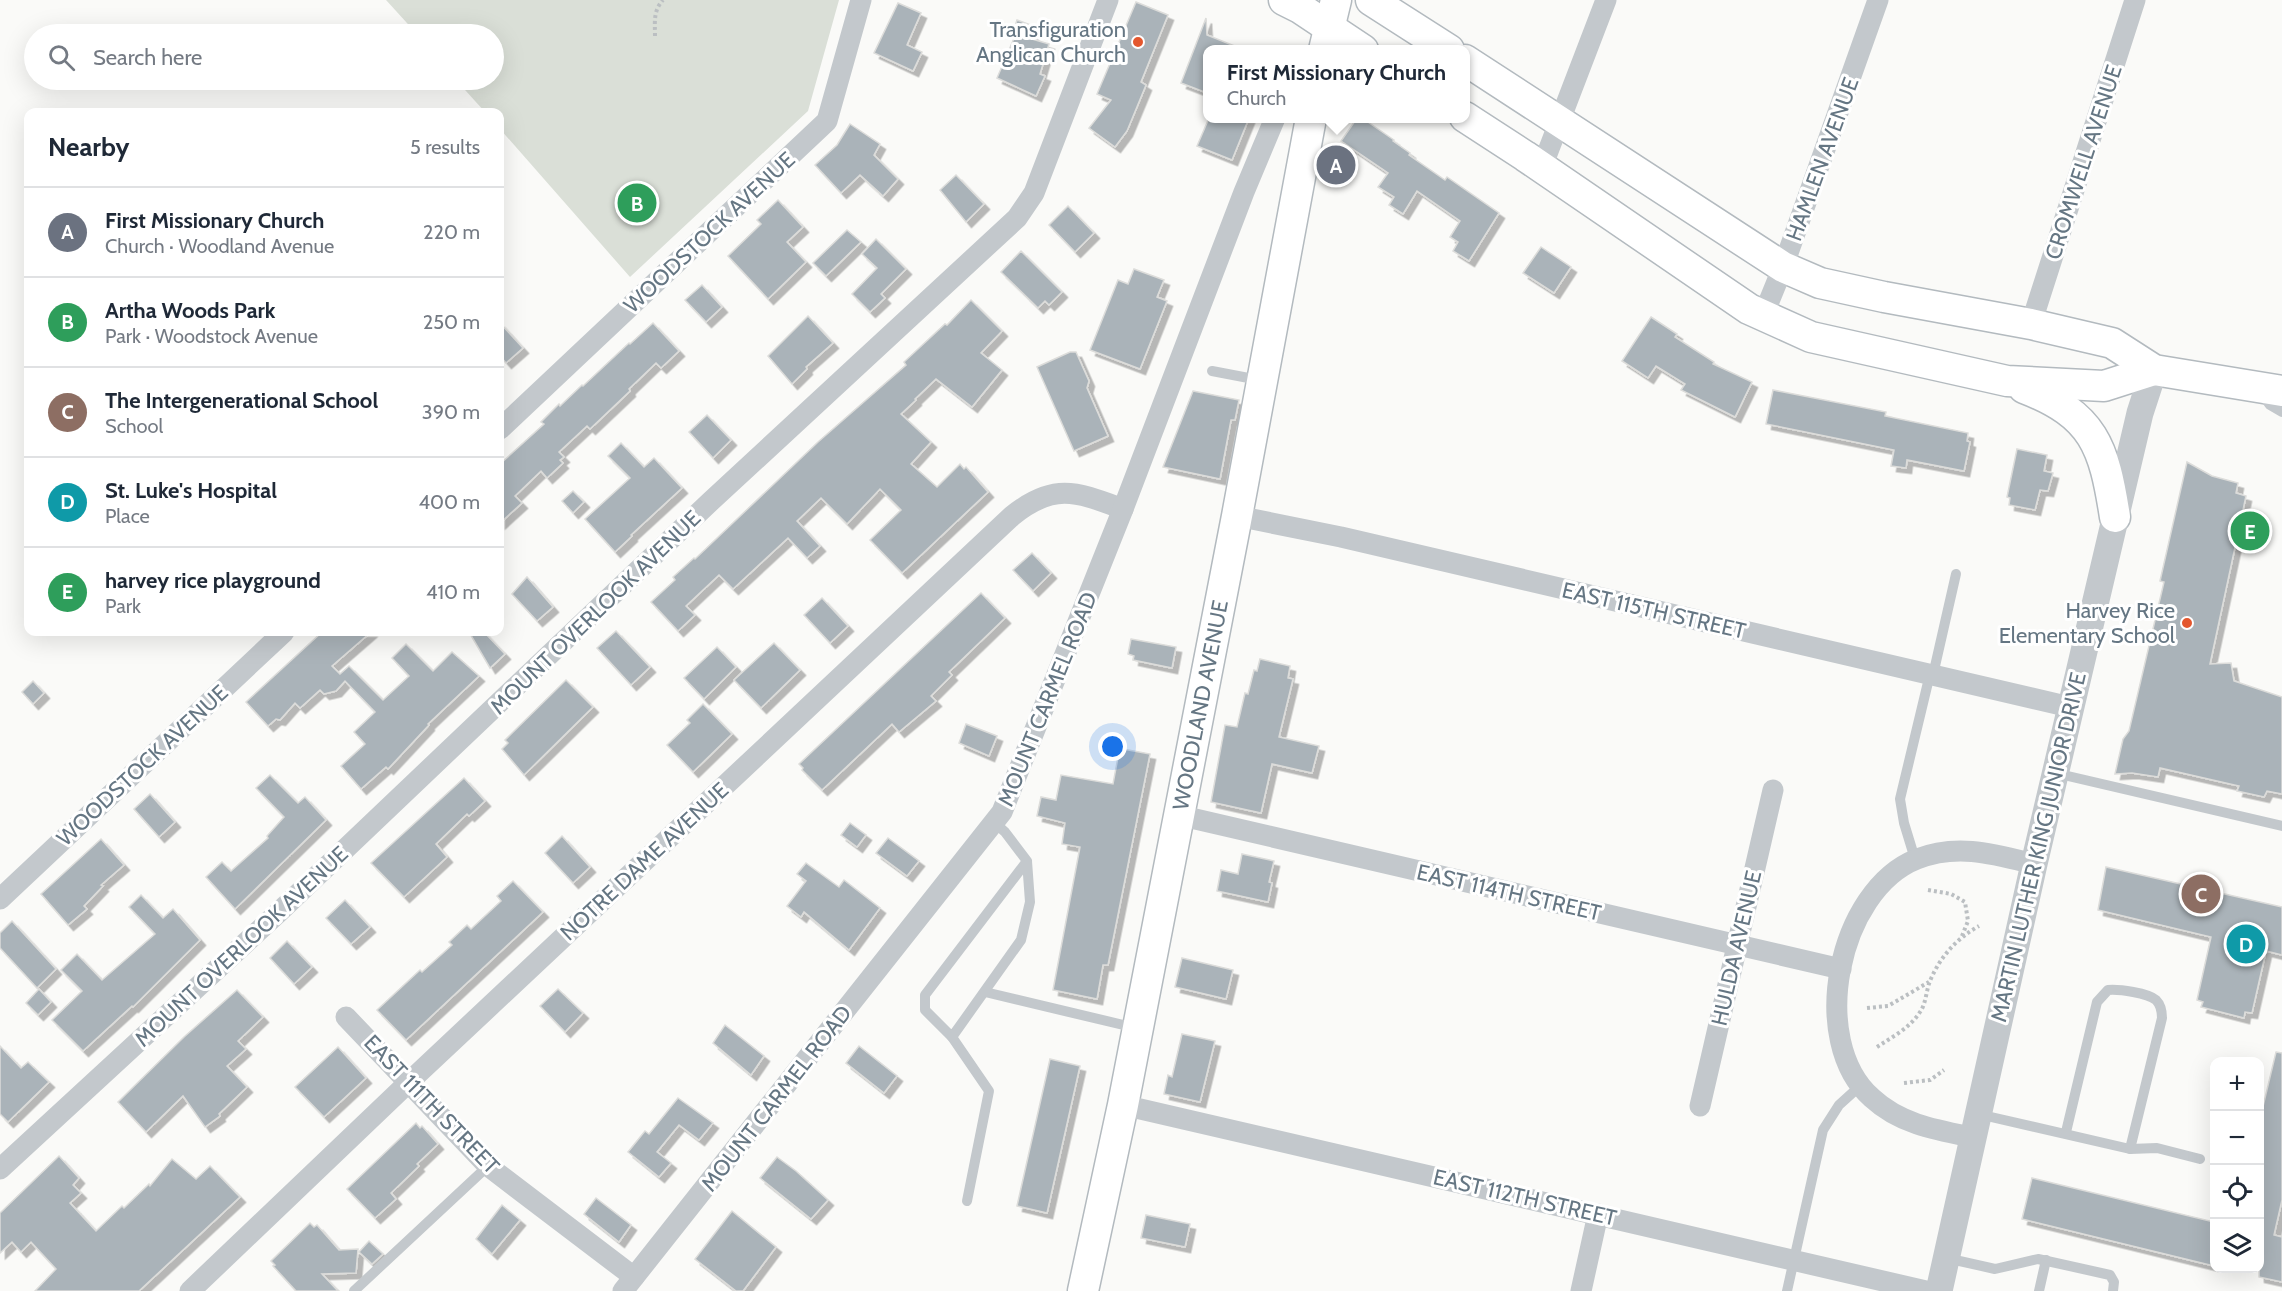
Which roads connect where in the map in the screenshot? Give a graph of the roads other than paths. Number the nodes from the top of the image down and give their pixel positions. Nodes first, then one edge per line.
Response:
1 (861, 0) edge
2 (1108, 0) edge
3 (1284, 0) edge
4 (1371, 0) edge
5 (1606, 0) edge
6 (1878, 0) edge
7 (2135, 0) edge
8 (1329, 25) edge
9 (1313, 45) edge
10 (1356, 45) edge
11 (1441, 45) edge
12 (1470, 63) edge
13 (1470, 120) edge
14 (1558, 121) junction
15 (1273, 123) edge
16 (1310, 123) edge
17 (1542, 167) junction
18 (1783, 267) junction
19 (1763, 316) junction
20 (2031, 324) junction
21 (2154, 370) junction
22 (1212, 371) dead end
23 (1262, 381) junction
24 (2007, 381) junction
25 (2269, 388) edge
26 (2282, 412) edge
27 (504, 425) edge
28 (1123, 509) junction
29 (1237, 516) junction
30 (2115, 517) junction
31 (1956, 574) dead end
32 (280, 636) edge
33 (1931, 675) junction
34 (2070, 707) junction
35 (2055, 773) junction
36 (1773, 790) dead end
37 (1178, 815) junction
38 (994, 822) junction
39 (2282, 826) edge
40 (1915, 860) junction
41 (1027, 861) junction
42 (2034, 864) junction
43 (0, 899) edge
44 (1737, 946) junction
45 (1841, 969) junction
46 (985, 992) junction
47 (346, 1017) dead end
48 (1137, 1029) junction
49 (952, 1037) junction
50 (409, 1082) junction
51 (1860, 1086) junction
52 (1123, 1105) junction
53 (1700, 1106) dead end
54 (1975, 1125) junction
55 (2066, 1132) junction
56 (2130, 1149) junction
57 (2200, 1158) dead end
58 (488, 1166) junction
59 (0, 1169) edge
60 (967, 1201) dead end
61 (1598, 1214) junction
62 (1946, 1258) junction
63 (2046, 1260) junction
64 (1794, 1261) junction
65 (629, 1284) edge
66 (190, 1291) edge
67 (354, 1291) edge
68 (1083, 1291) edge
69 (1581, 1291) edge
70 (1787, 1291) edge
71 (1926, 1291) edge
72 (1939, 1291) edge
73 (2038, 1291) edge
74 (2113, 1291) edge

1 - 27 street, WOODSTOCK AVENUE
2 - 59 street, MOUNT OVERLOOK AVENUE
3 - 8 main road
4 - 11 main road
5 - 14 street
6 - 18 street, HAMLEN AVENUE
7 - 20 street, CROMWELL AVENUE
8 - 9 street
8 - 10 main road
12 - 14 main road
13 - 17 main road
14 - 17 street
14 - 18 main road
15 - 28 street, MOUNT CARMEL ROAD
16 - 23 main road, WOODLAND AVENUE
17 - 19 main road
18 - 19 street, HAMLEN AVENUE
18 - 20 main road
19 - 24 main road
20 - 21 main road
21 - 24 main road
21 - 25 main road
21 - 30 street, MARTIN LUTHER KING JUNIOR DRIVE
22 - 23 lane
23 - 29 main road, WOODLAND AVENUE
24 - 30 main road
25 - 26 lane
28 - 38 street, MOUNT CARMEL ROAD
28 - 50 street, NOTRE DAME AVENUE
29 - 33 street, EAST 115TH STREET
29 - 37 main road, WOODLAND AVENUE
30 - 34 street, MARTIN LUTHER KING JUNIOR DRIVE
31 - 33 lane
32 - 43 street, WOODSTOCK AVENUE
33 - 34 street, EAST 115TH STREET
33 - 40 lane
34 - 35 street, MARTIN LUTHER KING JUNIOR DRIVE
35 - 39 lane
35 - 42 street, MARTIN LUTHER KING JUNIOR DRIVE
36 - 44 street, HULDA AVENUE
37 - 44 street, EAST 114TH STREET
37 - 48 main road, WOODLAND AVENUE
38 - 41 lane
38 - 65 street, MOUNT CARMEL ROAD
40 - 42 street
40 - 45 street
41 - 46 lane
41 - 49 lane
42 - 54 street, MARTIN LUTHER KING JUNIOR DRIVE
44 - 45 street, EAST 114TH STREET
44 - 53 street, HULDA AVENUE
45 - 51 street
46 - 48 lane
46 - 49 lane
47 - 50 street, EAST 111TH STREET
48 - 52 main road, WOODLAND AVENUE
49 - 60 lane
50 - 58 street, EAST 111TH STREET
50 - 66 street, NOTRE DAME AVENUE
51 - 54 street
51 - 64 lane
52 - 61 street, EAST 112TH STREET
52 - 68 main road, WOODLAND AVENUE
54 - 55 lane
54 - 62 street, MARTIN LUTHER KING JUNIOR DRIVE
55 - 56 lane
55 - 56 lane
56 - 57 lane
58 - 65 street, EAST 111TH STREET
58 - 67 lane
61 - 64 street, EAST 112TH STREET
61 - 69 street
62 - 63 lane
62 - 72 street, MARTIN LUTHER KING JUNIOR DRIVE
63 - 73 lane
63 - 74 lane
64 - 70 lane
64 - 71 street, EAST 112TH STREET

